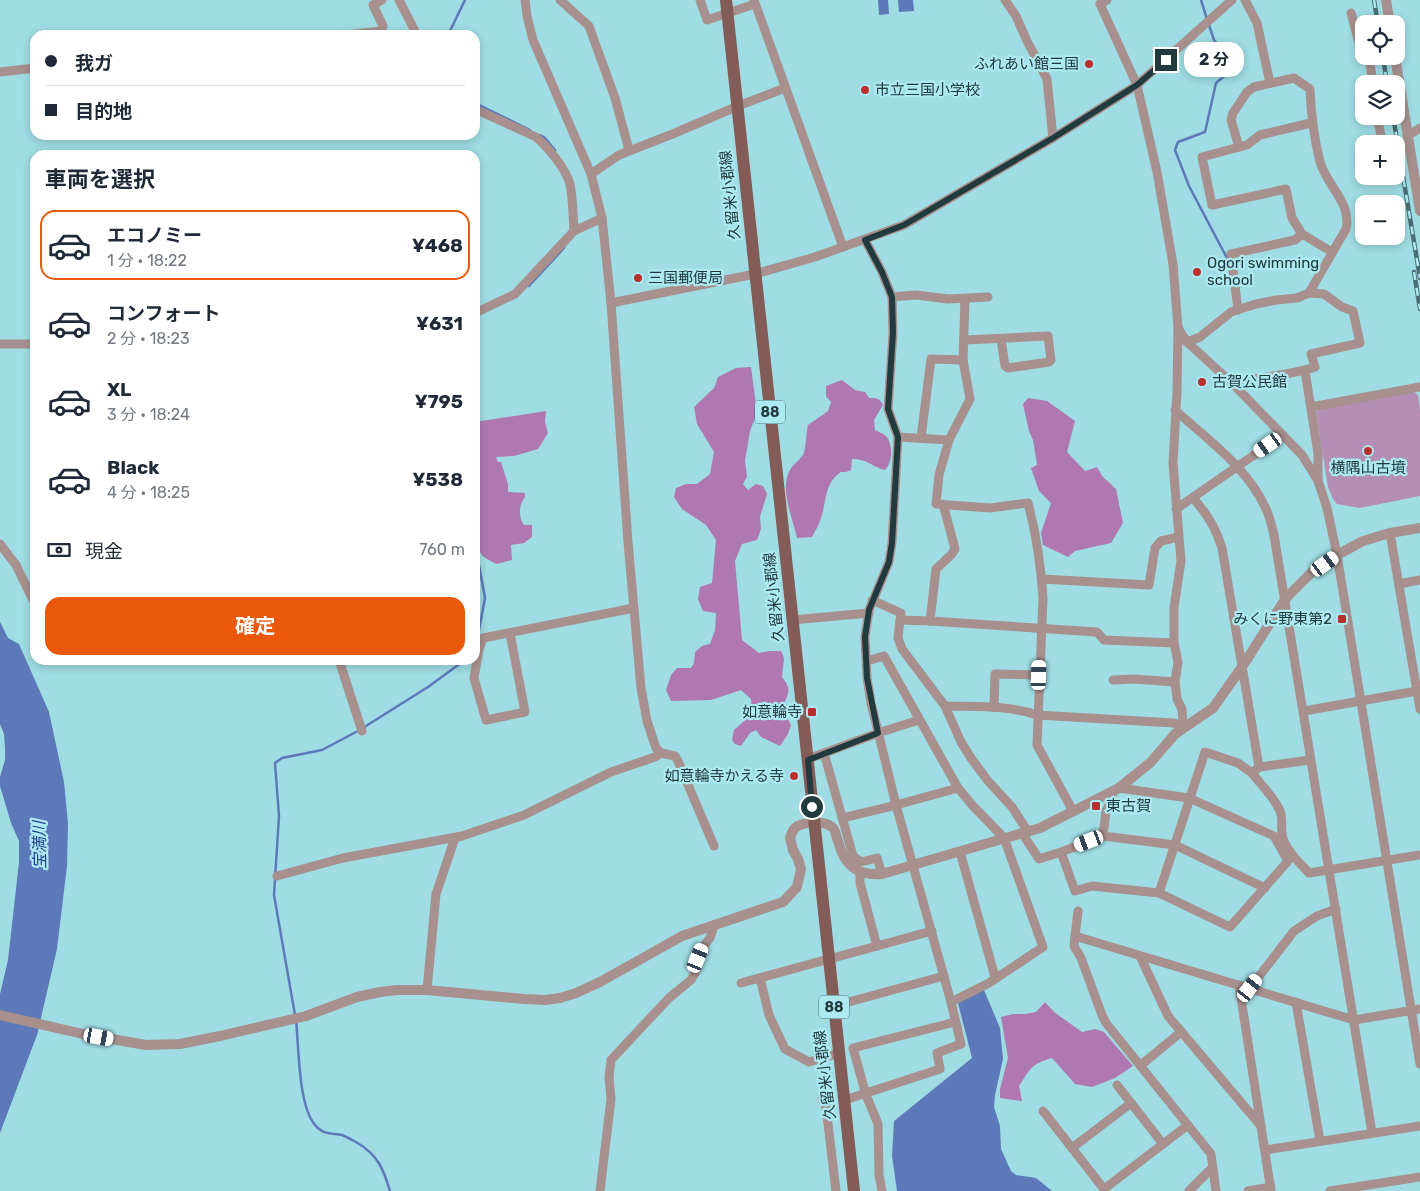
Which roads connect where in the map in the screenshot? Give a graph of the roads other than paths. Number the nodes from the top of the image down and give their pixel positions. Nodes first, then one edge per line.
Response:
1 (382, 0) edge
2 (399, 0) edge
3 (525, 0) edge
4 (560, 0) edge
5 (700, 0) edge
6 (726, 0) edge
7 (1005, 0) edge
8 (1232, 0) edge
9 (1244, 0) edge
10 (1386, 0) edge
11 (1101, 1) edge
12 (755, 2) edge
13 (1350, 13) dead end
14 (727, 14) junction
15 (1388, 15) edge
16 (381, 30) edge
17 (414, 30) edge
18 (1355, 30) edge
19 (1396, 65) edge
20 (30, 69) edge
21 (0, 72) edge
22 (1270, 83) junction
23 (1137, 85) junction
24 (785, 88) junction
25 (738, 106) junction
26 (480, 111) edge
27 (1311, 123) junction
28 (1420, 128) edge
29 (1407, 136) junction
30 (1053, 138) junction
31 (1238, 147) junction
32 (629, 150) junction
33 (591, 174) junction
34 (1420, 211) edge
35 (602, 218) junction
36 (574, 231) junction
37 (1302, 234) junction
38 (865, 240) junction
39 (842, 247) junction
40 (1332, 252) junction
41 (755, 274) junction
42 (1309, 293) junction
43 (892, 297) junction
44 (988, 297) dead end
45 (965, 299) junction
46 (611, 303) junction
47 (480, 310) edge
48 (1238, 310) junction
49 (1178, 328) junction
50 (1001, 339) junction
51 (964, 340) junction
52 (1187, 342) junction
53 (0, 344) edge
54 (30, 344) edge
55 (964, 360) junction
56 (1304, 371) junction
57 (1233, 384) junction
58 (1420, 387) edge
59 (1311, 406) junction
60 (1175, 410) junction
61 (1283, 435) junction
62 (898, 437) junction
63 (921, 438) junction
64 (949, 440) junction
65 (1237, 467) junction
66 (1318, 481) junction
67 (1193, 498) junction
68 (943, 504) junction
69 (1176, 510) junction
70 (1420, 528) edge
71 (1390, 533) junction
72 (1178, 537) junction
73 (0, 544) edge
74 (1337, 555) junction
75 (1042, 579) junction
76 (1420, 580) edge
77 (1399, 584) junction
78 (30, 594) edge
79 (1286, 598) junction
80 (872, 600) junction
81 (634, 608) junction
82 (869, 613) junction
83 (792, 620) junction
84 (900, 620) junction
85 (930, 621) junction
86 (1040, 628) junction
87 (510, 633) junction
88 (1174, 643) junction
89 (480, 646) edge
90 (867, 661) junction
91 (342, 665) edge
92 (476, 665) edge
93 (1242, 667) junction
94 (1039, 675) junction
95 (1113, 680) dead end
96 (1175, 682) junction
97 (1417, 691) junction
98 (1360, 700) junction
99 (945, 706) junction
100 (994, 707) junction
101 (1420, 709) edge
102 (1304, 711) junction
103 (1037, 715) junction
104 (919, 720) junction
105 (1183, 728) junction
106 (362, 731) dead end
107 (878, 733) junction
108 (661, 753) junction
109 (824, 754) junction
110 (808, 760) junction
111 (1310, 760) junction
112 (1255, 770) junction
113 (958, 788) junction
114 (1116, 789) junction
115 (1189, 798) junction
116 (896, 806) junction
117 (1073, 811) junction
118 (842, 818) junction
119 (814, 823) junction
120 (1025, 832) junction
121 (1103, 836) junction
122 (455, 838) junction
123 (1004, 838) junction
124 (714, 846) dead end
125 (1175, 846) junction
126 (960, 852) junction
127 (1061, 852) junction
128 (1420, 855) edge
129 (1387, 860) junction
130 (913, 865) junction
131 (1330, 870) junction
132 (860, 872) junction
133 (882, 874) junction
134 (277, 876) dead end
135 (1265, 888) junction
136 (1159, 893) junction
137 (1078, 910) dead end
138 (1336, 910) junction
139 (714, 926) junction
140 (932, 931) junction
141 (1075, 936) junction
142 (878, 946) junction
143 (1140, 956) junction
144 (829, 959) junction
145 (944, 976) junction
146 (996, 977) junction
147 (760, 978) junction
148 (741, 983) dead end
149 (1239, 985) junction
150 (1250, 988) junction
151 (427, 990) junction
152 (950, 1002) junction
153 (1296, 1002) junction
154 (834, 1006) junction
155 (1416, 1010) edge
156 (0, 1015) edge
157 (1354, 1020) junction
158 (955, 1022) junction
159 (1180, 1032) junction
160 (839, 1053) junction
161 (1420, 1064) edge
162 (1141, 1065) junction
163 (1117, 1085) dead end
164 (866, 1094) junction
165 (822, 1099) dead end
166 (845, 1100) junction
167 (1131, 1103) junction
168 (1043, 1111) dead end
169 (1188, 1125) junction
170 (1261, 1126) junction
171 (1420, 1126) edge
172 (1372, 1133) junction
173 (1320, 1141) junction
174 (1163, 1144) junction
175 (1072, 1148) junction
176 (1265, 1150) junction
177 (1212, 1168) junction
178 (1420, 1177) edge
179 (1383, 1187) edge
180 (1271, 1189) edge
181 (600, 1191) edge
182 (836, 1191) edge
183 (854, 1191) edge
184 (882, 1191) edge
185 (1189, 1191) edge
186 (1216, 1191) edge
187 (1248, 1191) edge
188 (1330, 1191) edge

1 - 16 street
2 - 17 street
3 - 33 street
4 - 32 street
5 - 14 street
6 - 14 main road, 久留米小郡線 / 88
7 - 30 street
8 - 23 street
9 - 22 street
10 - 15 street
11 - 23 street
12 - 14 street
12 - 24 street
13 - 18 street
14 - 25 main road, 久留米小郡線 / 88
19 - 29 street
20 - 21 street
22 - 27 street
22 - 31 street
23 - 30 street
23 - 49 street
24 - 25 street
24 - 39 street
25 - 32 street
25 - 41 main road, 久留米小郡線 / 88
26 - 36 street
27 - 31 street
27 - 40 street
28 - 29 street
29 - 34 street
30 - 38 street
31 - 37 street
32 - 33 street
33 - 35 street
35 - 36 street
35 - 46 street
36 - 47 street
37 - 40 street
37 - 48 street
38 - 39 street
38 - 43 street
39 - 41 street
40 - 42 street
41 - 46 street
41 - 83 main road, 久留米小郡線 / 88
42 - 48 street
42 - 56 street
43 - 45 street
43 - 62 street
44 - 45 street
45 - 51 street
46 - 81 street
48 - 52 street
49 - 52 street
49 - 60 street
50 - 50 street
50 - 51 street
51 - 55 street
52 - 57 street
53 - 54 street
55 - 63 street
55 - 64 street
56 - 57 street
56 - 59 street
57 - 61 street
58 - 59 street
59 - 66 street
60 - 65 street
60 - 69 street
61 - 65 street
61 - 66 street
62 - 63 street
62 - 80 street
63 - 64 street
64 - 68 street
65 - 67 street
65 - 79 street
66 - 74 street
67 - 69 street
67 - 93 street
68 - 75 street
68 - 85 street
69 - 72 street
70 - 71 street
71 - 74 street
71 - 77 street
72 - 75 street
72 - 88 street
73 - 78 street
74 - 79 street
74 - 98 street
75 - 86 street
76 - 77 street
77 - 97 street
79 - 93 street
79 - 102 street
80 - 82 street
80 - 84 street
81 - 87 street
81 - 108 street
82 - 83 street
82 - 90 street
83 - 110 main road, 久留米小郡線 / 88
84 - 85 street
84 - 99 street
85 - 86 street
86 - 88 street
86 - 94 street
87 - 89 street
87 - 92 street
88 - 96 street
90 - 104 street
90 - 107 street
91 - 106 street
93 - 105 street
93 - 112 street
94 - 100 street
94 - 103 street
95 - 96 street
96 - 105 street
97 - 98 street
97 - 101 street
98 - 102 street
98 - 129 street
99 - 100 street
99 - 120 street
100 - 103 street
102 - 111 street
103 - 105 street
103 - 117 street
104 - 107 street
104 - 113 street
105 - 114 street
107 - 109 street
107 - 116 street
108 - 122 street
108 - 124 street
109 - 110 street
109 - 118 street
110 - 119 main road, 久留米小郡線 / 88
111 - 112 street
111 - 131 street
112 - 115 street
112 - 131 street
113 - 116 street
113 - 123 street
114 - 115 street
114 - 117 street
114 - 121 street
115 - 125 street
115 - 135 street
116 - 118 street
116 - 130 street
117 - 120 street
118 - 133 street
119 - 132 street
119 - 139 street
119 - 144 main road, 久留米小郡線 / 88
120 - 123 street
120 - 127 street
121 - 125 street
121 - 127 street
122 - 134 street
122 - 151 street
123 - 126 street
123 - 146 street
125 - 135 street
125 - 136 street
126 - 130 street
126 - 146 street
127 - 136 street
128 - 129 street
129 - 131 street
129 - 155 street
130 - 133 street
130 - 140 street
131 - 138 street
132 - 133 street
132 - 142 street
135 - 136 street
137 - 141 street
138 - 150 street
138 - 157 street
139 - 151 street
139 - 181 street
140 - 142 street
140 - 145 street
141 - 143 street
141 - 162 street
142 - 144 street
143 - 149 street
143 - 159 street
144 - 147 street
144 - 154 main road, 久留米小郡線 / 88
145 - 152 street
145 - 154 street
146 - 152 street
147 - 148 street
147 - 160 street
149 - 150 street
149 - 170 street
150 - 153 street
151 - 156 street
152 - 158 street
153 - 157 street
153 - 173 street
154 - 160 main road, 久留米小郡線 / 88
155 - 157 street
155 - 161 street
157 - 172 street
158 - 164 street
158 - 164 street
159 - 162 street
159 - 170 street
160 - 166 main road, 久留米小郡線 / 88
162 - 169 street
163 - 167 street
164 - 166 street
164 - 184 street
165 - 182 street
166 - 183 main road, 久留米小郡線 / 88
167 - 174 street
167 - 175 street
168 - 175 street
169 - 174 street
169 - 177 street
170 - 176 street
171 - 172 street
172 - 173 street
173 - 176 street
174 - 175 street
176 - 180 street
177 - 185 street
177 - 186 street
178 - 179 street
179 - 188 street
180 - 187 street

